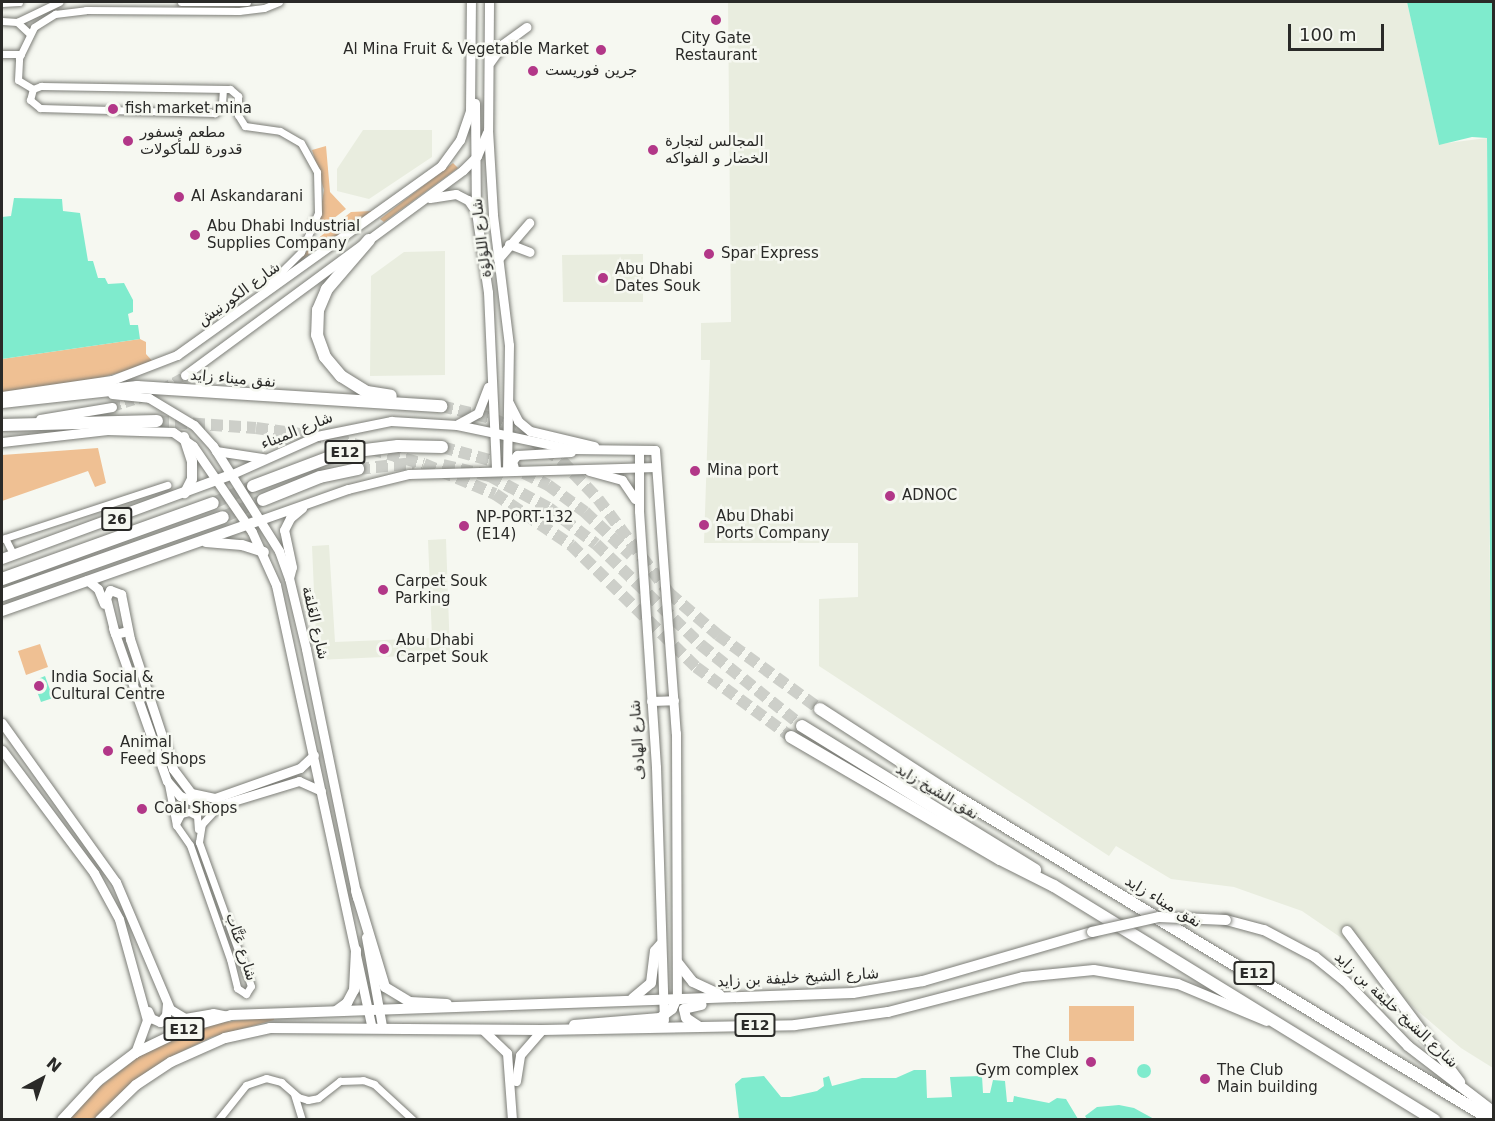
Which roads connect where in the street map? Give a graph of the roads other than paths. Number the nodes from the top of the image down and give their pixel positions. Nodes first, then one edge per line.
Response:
1 (19, 2) edge
2 (59, 2) edge
3 (181, 2) edge
4 (247, 2) edge
5 (279, 2) edge
6 (473, 2) edge
7 (489, 2) edge
8 (2, 3) edge
9 (3, 20) edge
10 (17, 22) junction
11 (526, 27) dead end
12 (29, 33) junction
13 (2, 54) edge
14 (21, 54) junction
15 (490, 62) junction
16 (33, 89) junction
17 (223, 89) junction
18 (488, 130) junction
19 (477, 156) junction
20 (420, 202) junction
21 (476, 212) junction
22 (529, 223) dead end
23 (369, 240) junction
24 (509, 244) junction
25 (530, 252) dead end
26 (498, 259) junction
27 (249, 305) junction
28 (492, 367) junction
29 (185, 375) tunnel mouth
30 (2, 396) edge
31 (24, 399) junction
32 (507, 399) junction
33 (2, 402) edge
34 (112, 407) tunnel mouth
35 (158, 421) tunnel mouth
36 (2, 425) edge
37 (457, 425) junction
38 (495, 433) junction
39 (507, 435) junction
40 (184, 437) junction
41 (2, 442) edge
42 (442, 447) tunnel mouth
43 (585, 449) junction
44 (602, 450) junction
45 (216, 451) junction
46 (639, 451) junction
47 (268, 458) junction
48 (637, 467) junction
49 (656, 467) junction
50 (358, 469) tunnel mouth
51 (584, 469) junction
52 (228, 471) junction
53 (496, 471) junction
54 (507, 471) junction
55 (519, 471) junction
56 (214, 478) junction
57 (167, 485) dead end
58 (253, 486) tunnel mouth
59 (185, 493) junction
60 (262, 500) tunnel mouth
61 (311, 501) junction
62 (213, 503) tunnel mouth
63 (639, 511) junction
64 (223, 517) tunnel mouth
65 (263, 524) junction
66 (249, 528) junction
67 (3, 539) edge
68 (194, 543) junction
69 (264, 552) junction
70 (5, 556) edge
71 (289, 578) junction
72 (2, 579) edge
73 (87, 580) junction
74 (2, 595) edge
75 (2, 611) edge
76 (128, 631) junction
77 (115, 634) junction
78 (674, 700) junction
79 (651, 701) junction
80 (820, 709) tunnel mouth
81 (2, 723) edge
82 (802, 726) tunnel mouth
83 (791, 737) tunnel mouth
84 (2, 750) edge
85 (314, 755) junction
86 (168, 781) junction
87 (321, 791) junction
88 (217, 807) junction
89 (176, 825) junction
90 (198, 832) junction
91 (83, 836) junction
92 (72, 843) junction
93 (1054, 886) junction
94 (356, 891) junction
95 (1347, 931) dead end
96 (661, 944) junction
97 (356, 950) junction
98 (678, 963) junction
99 (782, 996) junction
100 (731, 997) junction
101 (142, 998) junction
102 (677, 998) junction
103 (632, 999) junction
104 (663, 999) junction
105 (167, 1004) junction
106 (489, 1009) junction
107 (336, 1011) junction
108 (375, 1011) junction
109 (228, 1016) junction
110 (664, 1022) junction
111 (1281, 1025) junction
112 (376, 1026) junction
113 (699, 1027) junction
114 (480, 1028) junction
115 (542, 1030) junction
116 (135, 1053) junction
117 (294, 1094) junction
118 (1472, 1096) junction
119 (1494, 1112) edge
120 (62, 1119) edge
121 (100, 1119) edge
122 (218, 1119) edge
123 (302, 1119) edge
124 (413, 1119) edge
125 (512, 1119) edge
126 (518, 1119) edge
127 (1435, 1119) edge
128 (1492, 1119) edge

1 - 8 street
2 - 10 street
3 - 4 street
5 - 12 street
6 - 19 street, شارع اللؤلؤة
6 - 27 street, شارع الكورنيش
7 - 15 street, شارع اللؤلؤة
9 - 10 street
10 - 12 street
11 - 15 street
12 - 14 street
13 - 14 street
14 - 16 street
15 - 18 street, شارع اللؤلؤة
16 - 17 street
16 - 17 street
17 - 27 street
18 - 19 street
18 - 26 street, شارع اللؤلؤة
19 - 20 street
19 - 21 street, شارع اللؤلؤة
20 - 21 street
20 - 23 street
21 - 28 street, شارع اللؤلؤة
22 - 24 street
23 - 29 street
23 - 31 highway, نفق ميناء زايد
24 - 25 street
24 - 26 street
26 - 32 street, شارع اللؤلؤة
27 - 30 street, شارع الكورنيش
28 - 37 street
28 - 38 street, شارع اللؤلؤة
31 - 33 highway
31 - 45 street, شارع الغَلقة
32 - 39 street, شارع اللؤلؤة
32 - 44 street
34 - 36 street
35 - 36 highway
37 - 38 street, شارع الميناء / 26
37 - 47 street, شارع الميناء / 26
38 - 39 street, شارع الميناء / 26
38 - 53 street, شارع اللؤلؤة
39 - 43 street, شارع الميناء
39 - 54 street, شارع اللؤلؤة
40 - 41 street
40 - 56 street, شارع الغَلقة
40 - 59 main road
42 - 58 highway, E12
43 - 44 street, شارع الميناء
43 - 55 street
44 - 46 street, شارع الميناء
45 - 47 street
45 - 52 street, شارع الغَلقة
46 - 48 street, شارع الهادف
46 - 49 street, شارع الميناء
47 - 52 street, شارع الميناء / 26
48 - 49 street
48 - 51 street
48 - 63 street, شارع الهادف
49 - 78 street
50 - 60 highway, E12
51 - 55 street
51 - 63 street
52 - 56 main road, شارع الميناء / 26
52 - 65 street, شارع الغَلقة
53 - 54 street
53 - 61 street
54 - 55 street
56 - 59 main road, شارع الميناء / 26
56 - 66 street, شارع الغَلقة
57 - 67 street
59 - 70 main road, شارع الميناء / 26
61 - 65 street
61 - 71 street
62 - 72 highway
63 - 79 street, شارع الهادف
64 - 74 highway
65 - 66 main road
65 - 71 street, شارع الغَلقة
66 - 68 main road
66 - 69 street, شارع الغَلقة
67 - 70 street
68 - 69 main road
68 - 73 main road
69 - 85 street, شارع الغَلقة
71 - 94 street, شارع الغَلقة
73 - 75 main road
73 - 77 street, شارع عَتَّاب
76 - 77 street
76 - 77 street, شارع عَتَّاب
76 - 85 street, شارع عَتَّاب
77 - 86 street, شارع عَتَّاب
78 - 79 street
78 - 98 street
79 - 96 street, شارع الهادف
80 - 128 highway, نفق ميناء زايد / E12
81 - 91 street
82 - 93 highway, نفق الشيخ زايد
83 - 93 highway
84 - 92 street
85 - 87 street, شارع الغَلقة
86 - 88 street, شارع عَتَّاب
86 - 89 street, شارع عَتَّاب
87 - 88 street
87 - 97 street, شارع الغَلقة
88 - 90 street
89 - 90 street
89 - 90 street, شارع عَتَّاب
91 - 92 street
91 - 105 street
92 - 101 street
93 - 111 highway
94 - 106 main road
94 - 108 street, شارع الغَلقة
95 - 118 main road
96 - 103 main road
96 - 104 street, شارع الهادف
97 - 107 main road
97 - 108 street, شارع الغَلقة
98 - 100 main road
98 - 102 street
99 - 100 main road, شارع الشيخ خليفة بن زايد / E12
99 - 113 main road
99 - 118 main road, شارع الشيخ خليفة بن زايد / E12, bridge
100 - 102 main road, شارع الشيخ خليفة بن زايد / E12
101 - 105 street
101 - 116 street
102 - 104 main road, شارع الشيخ خليفة بن زايد / E12
102 - 110 main road
103 - 104 main road, شارع الشيخ خليفة بن زايد / E12
103 - 106 main road, شارع الشيخ خليفة بن زايد / E12
104 - 110 street, شارع الهادف
105 - 109 street
106 - 108 main road, شارع الشيخ خليفة بن زايد / E12
107 - 108 main road, شارع الشيخ خليفة بن زايد / E12
107 - 109 main road, شارع الشيخ خليفة بن زايد / E12
108 - 112 street, شارع الغَلقة
109 - 116 main road, شارع الشيخ خليفة بن زايد / E12
110 - 113 main road, E12
110 - 115 main road, E12
111 - 113 main road, E12
111 - 127 highway, E12
112 - 114 main road, E12
112 - 121 main road, E12
114 - 115 main road, E12
114 - 125 street
115 - 126 street
116 - 120 main road, شارع الشيخ خليفة بن زايد / E12
117 - 122 street
117 - 123 street
117 - 124 street
118 - 119 main road, شارع الشيخ خليفة بن زايد / E12

